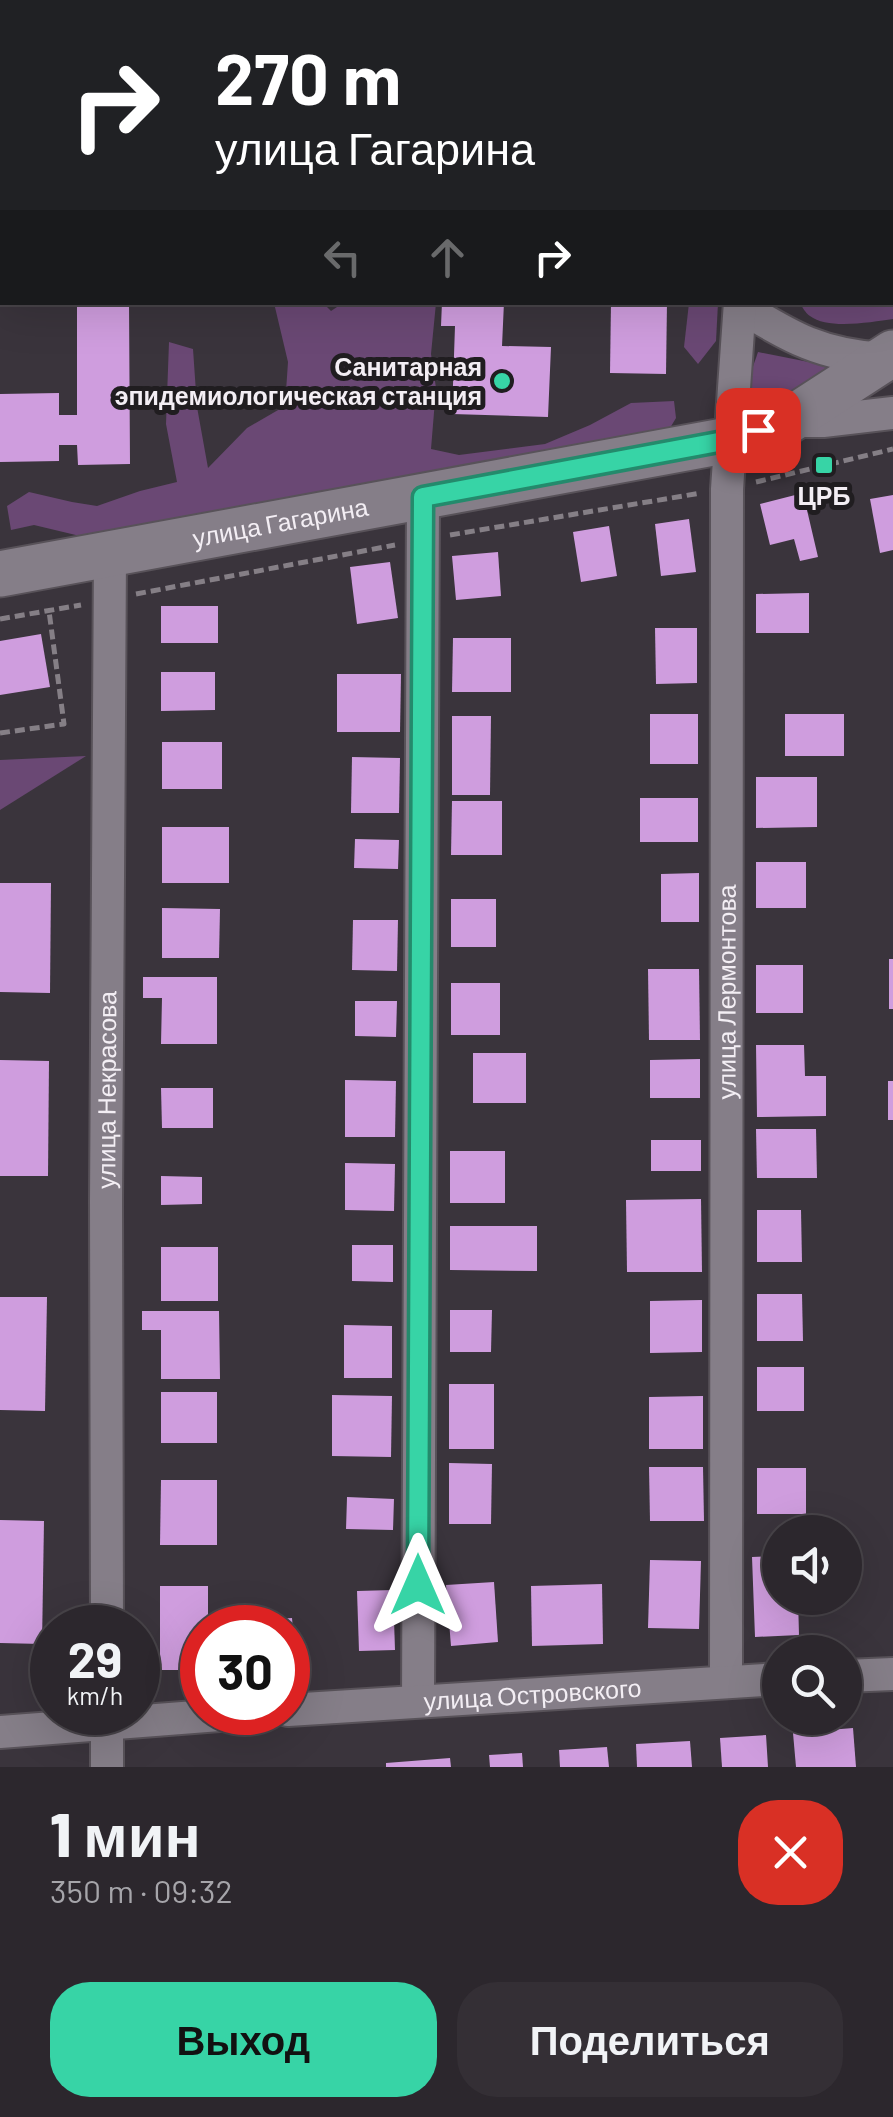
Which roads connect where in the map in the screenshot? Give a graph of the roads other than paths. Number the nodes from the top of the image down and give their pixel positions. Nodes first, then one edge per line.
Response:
1 (740, 305) edge
2 (742, 305) edge
3 (888, 356) edge
4 (893, 414) edge
5 (788, 421) junction
6 (729, 440) junction
7 (423, 497) junction
8 (110, 555) junction
9 (0, 574) edge
10 (108, 1605) edge
11 (893, 1674) edge
12 (862, 1675) edge
13 (762, 1680) edge
14 (726, 1682) junction
15 (418, 1701) junction
16 (310, 1708) edge
17 (30, 1728) edge
18 (0, 1732) edge
19 (107, 1735) edge
20 (107, 1767) edge

1 - 6 street, улица Лермонтова
2 - 3 street
3 - 5 street, улица Гагарина
4 - 5 street
5 - 6 street, улица Гагарина
6 - 7 street, улица Гагарина
6 - 14 street, улица Лермонтова
7 - 8 street, улица Гагарина
7 - 15 street
8 - 9 street, улица Гагарина
8 - 10 street, улица Некрасова
11 - 12 street
13 - 14 street, улица Островского
14 - 15 street, улица Островского
15 - 16 street, улица Островского
17 - 18 street
19 - 20 street

